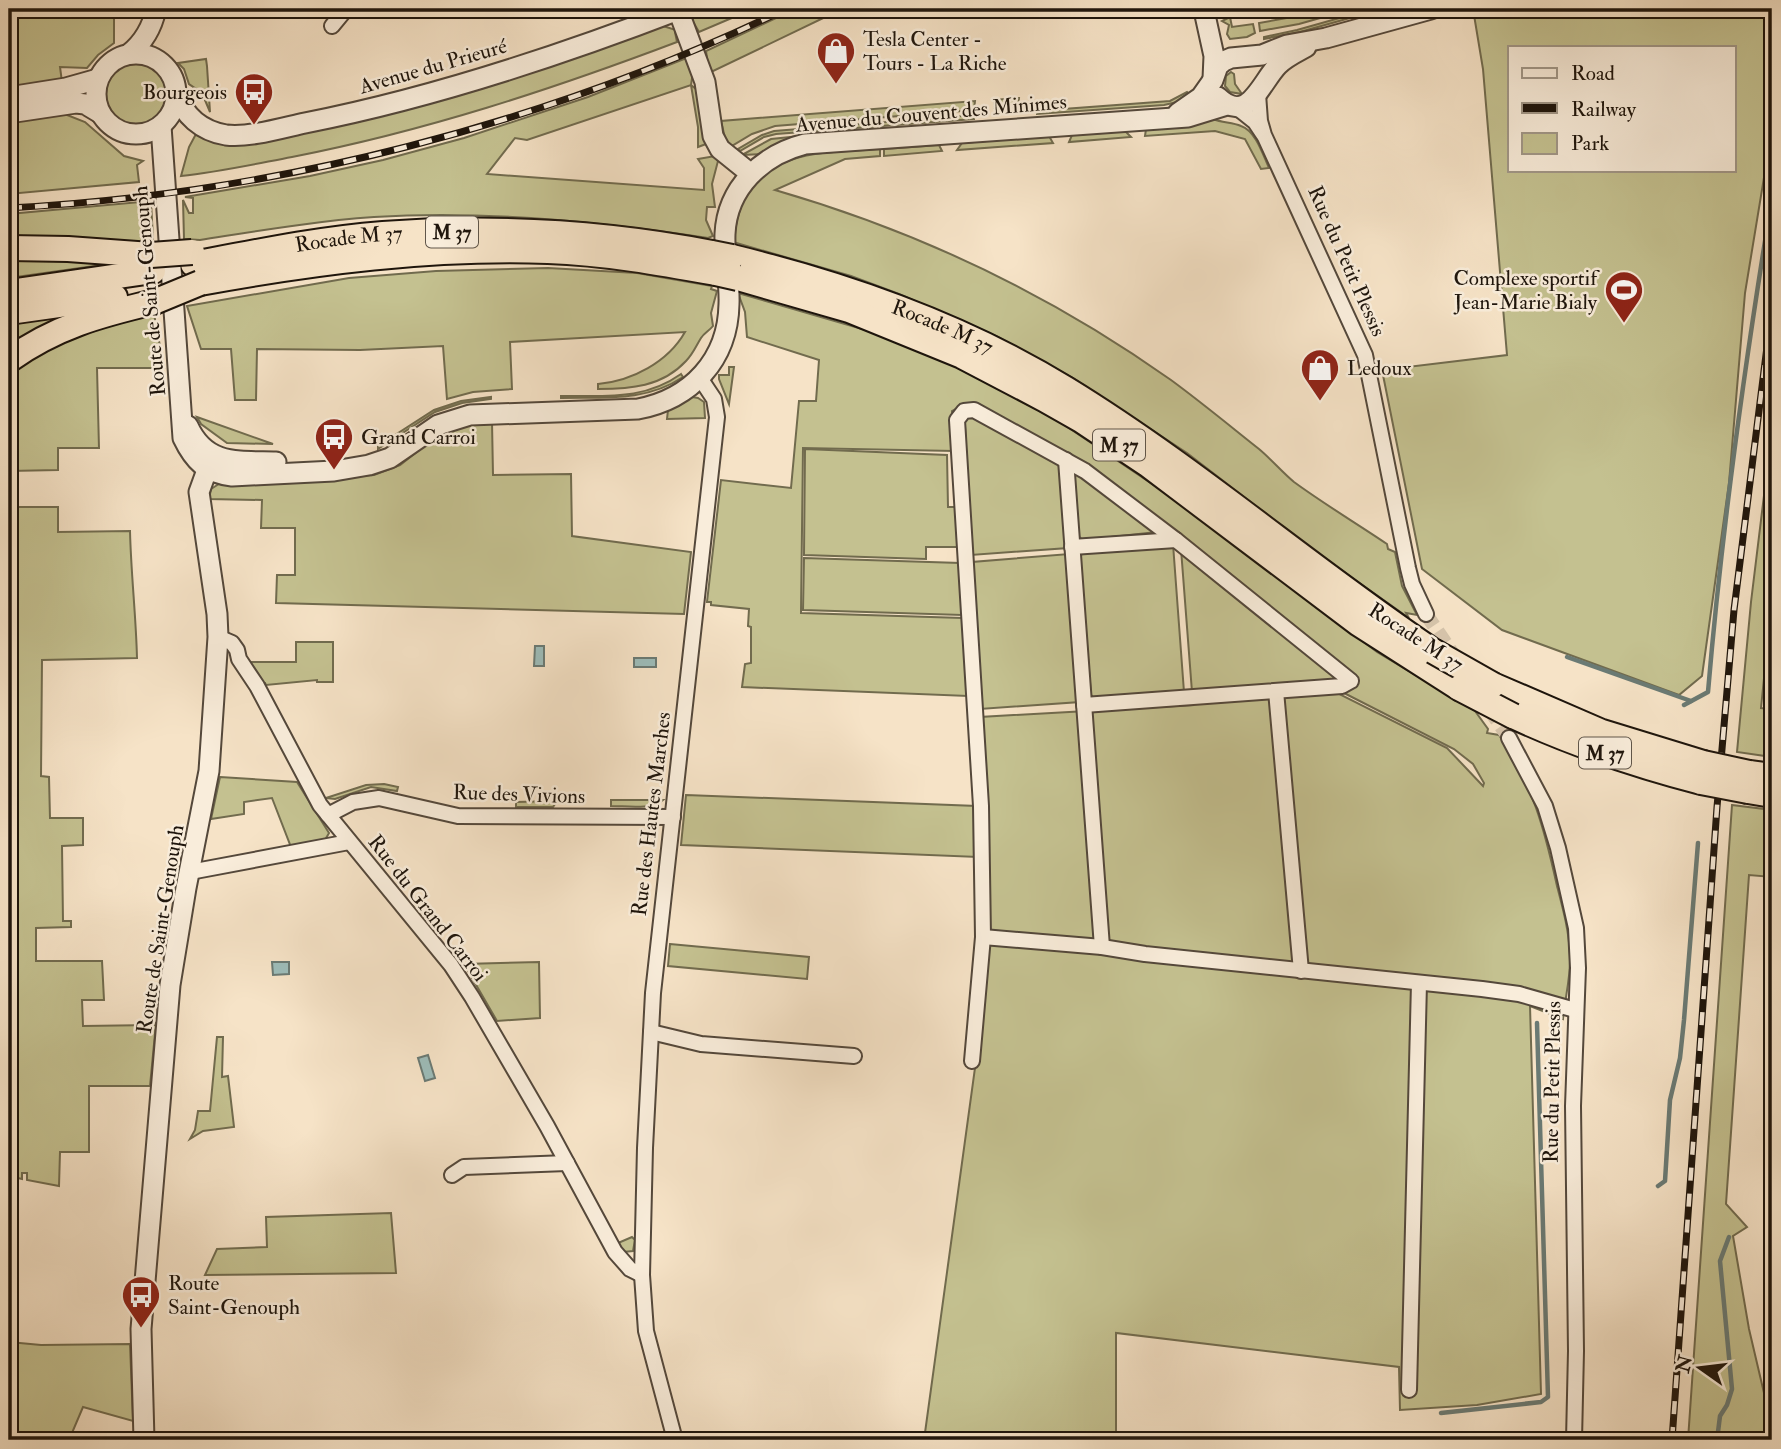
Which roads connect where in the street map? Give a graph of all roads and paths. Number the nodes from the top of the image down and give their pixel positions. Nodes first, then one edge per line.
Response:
1 (346, 9) edge
2 (679, 9) edge
3 (1431, 9) edge
4 (1204, 12) edge
5 (155, 16) edge
6 (331, 26) dead end
7 (1326, 38) junction
8 (129, 54) junction
9 (1238, 58) junction
10 (162, 63) junction
11 (98, 79) junction
12 (1213, 79) junction
13 (1260, 89) junction
14 (176, 93) junction
15 (9, 97) edge
16 (1231, 105) junction
17 (9, 113) edge
18 (100, 113) junction
19 (1164, 118) junction
20 (194, 121) junction
21 (163, 125) junction
22 (125, 134) junction
23 (1264, 135) junction
24 (163, 173) junction
25 (751, 174) junction
26 (9, 248) edge
27 (724, 265) junction
28 (195, 266) junction
29 (152, 280) junction
30 (9, 292) edge
31 (9, 312) edge
32 (9, 360) edge
33 (700, 378) junction
34 (1066, 460) junction
35 (212, 464) junction
36 (1176, 540) junction
37 (1072, 547) junction
38 (1426, 614) tunnel mouth
39 (217, 647) junction
40 (1276, 691) junction
41 (1084, 705) junction
42 (1511, 727) junction
43 (1702, 773) junction
44 (1756, 780) edge
45 (1772, 795) edge
46 (328, 815) junction
47 (673, 817) junction
48 (349, 842) junction
49 (190, 872) junction
50 (984, 937) junction
51 (1102, 947) junction
52 (1301, 971) junction
53 (1419, 983) junction
54 (1575, 1010) junction
55 (651, 1032) junction
56 (855, 1056) dead end
57 (972, 1061) dead end
58 (567, 1163) junction
59 (452, 1175) dead end
60 (643, 1267) junction
61 (1409, 1390) dead end
62 (144, 1440) edge
63 (675, 1440) edge
64 (1574, 1440) edge

1 - 6 street
2 - 20 street, Avenue du Prieuré
2 - 25 street
3 - 7 street, Avenue du Couvent des Minimes
4 - 9 street
4 - 12 street
5 - 8 street
5 - 10 street
7 - 9 street, Avenue du Couvent des Minimes
7 - 13 street, Avenue du Couvent des Minimes
8 - 10 street
8 - 11 street
9 - 12 street, Avenue du Couvent des Minimes
9 - 13 street
10 - 14 street
11 - 15 street
11 - 18 street
12 - 16 street
12 - 19 street, Avenue du Couvent des Minimes
13 - 16 street, Avenue du Couvent des Minimes
13 - 23 street, Rue du Petit Plessis
14 - 20 street
14 - 21 street
16 - 19 street, Avenue du Couvent des Minimes
16 - 23 street, Rue du Petit Plessis
17 - 18 street
18 - 22 street
19 - 25 street, Avenue du Couvent des Minimes
20 - 21 street, Avenue du Prieuré
21 - 22 street
21 - 24 street, Route de Saint-Genouph
22 - 24 street, Route de Saint-Genouph
23 - 38 street, Rue du Petit Plessis
24 - 35 street, Route de Saint-Genouph
25 - 33 street, Avenue du Couvent des Minimes
26 - 29 highway
27 - 28 highway, Rocade M 37 / M 37
27 - 28 highway, Rocade M 37 / M 37
27 - 42 highway, Rocade M 37 / M 37, bridge
27 - 43 highway, Rocade M 37 / M 37, bridge
28 - 29 highway, Rocade M 37 / M 37, bridge
28 - 29 highway, bridge
29 - 30 highway, Rocade M 37 / M 37
29 - 31 highway, Rocade M 37 / M 37
29 - 32 highway
33 - 35 street, Avenue du Couvent des Minimes
33 - 47 street, Rue des Hautes Marches
34 - 36 street
34 - 37 street
34 - 50 street
35 - 39 street, Route de Saint-Genouph
36 - 37 street
36 - 40 street
37 - 41 street
39 - 46 street, Rue du Grand Carroi
39 - 49 street, Route de Saint-Genouph
40 - 41 street
40 - 52 street
41 - 51 street
42 - 43 highway, Rocade M 37 / M 37
42 - 54 street, Rue du Petit Plessis
43 - 44 highway, Rocade M 37 / M 37, bridge
44 - 45 highway, Rocade M 37 / M 37
46 - 47 street, Rue des Vivions
46 - 48 street, Rue du Grand Carroi
47 - 55 street, Rue des Hautes Marches
48 - 49 street
48 - 58 street, Rue du Grand Carroi
49 - 62 street, Route de Saint-Genouph
50 - 51 street
50 - 57 street
51 - 52 street
52 - 53 street
53 - 54 street
53 - 61 street
54 - 64 street, Rue du Petit Plessis
55 - 56 street
55 - 60 street, Rue des Hautes Marches
58 - 59 street
58 - 60 street, Rue du Grand Carroi
60 - 63 street

